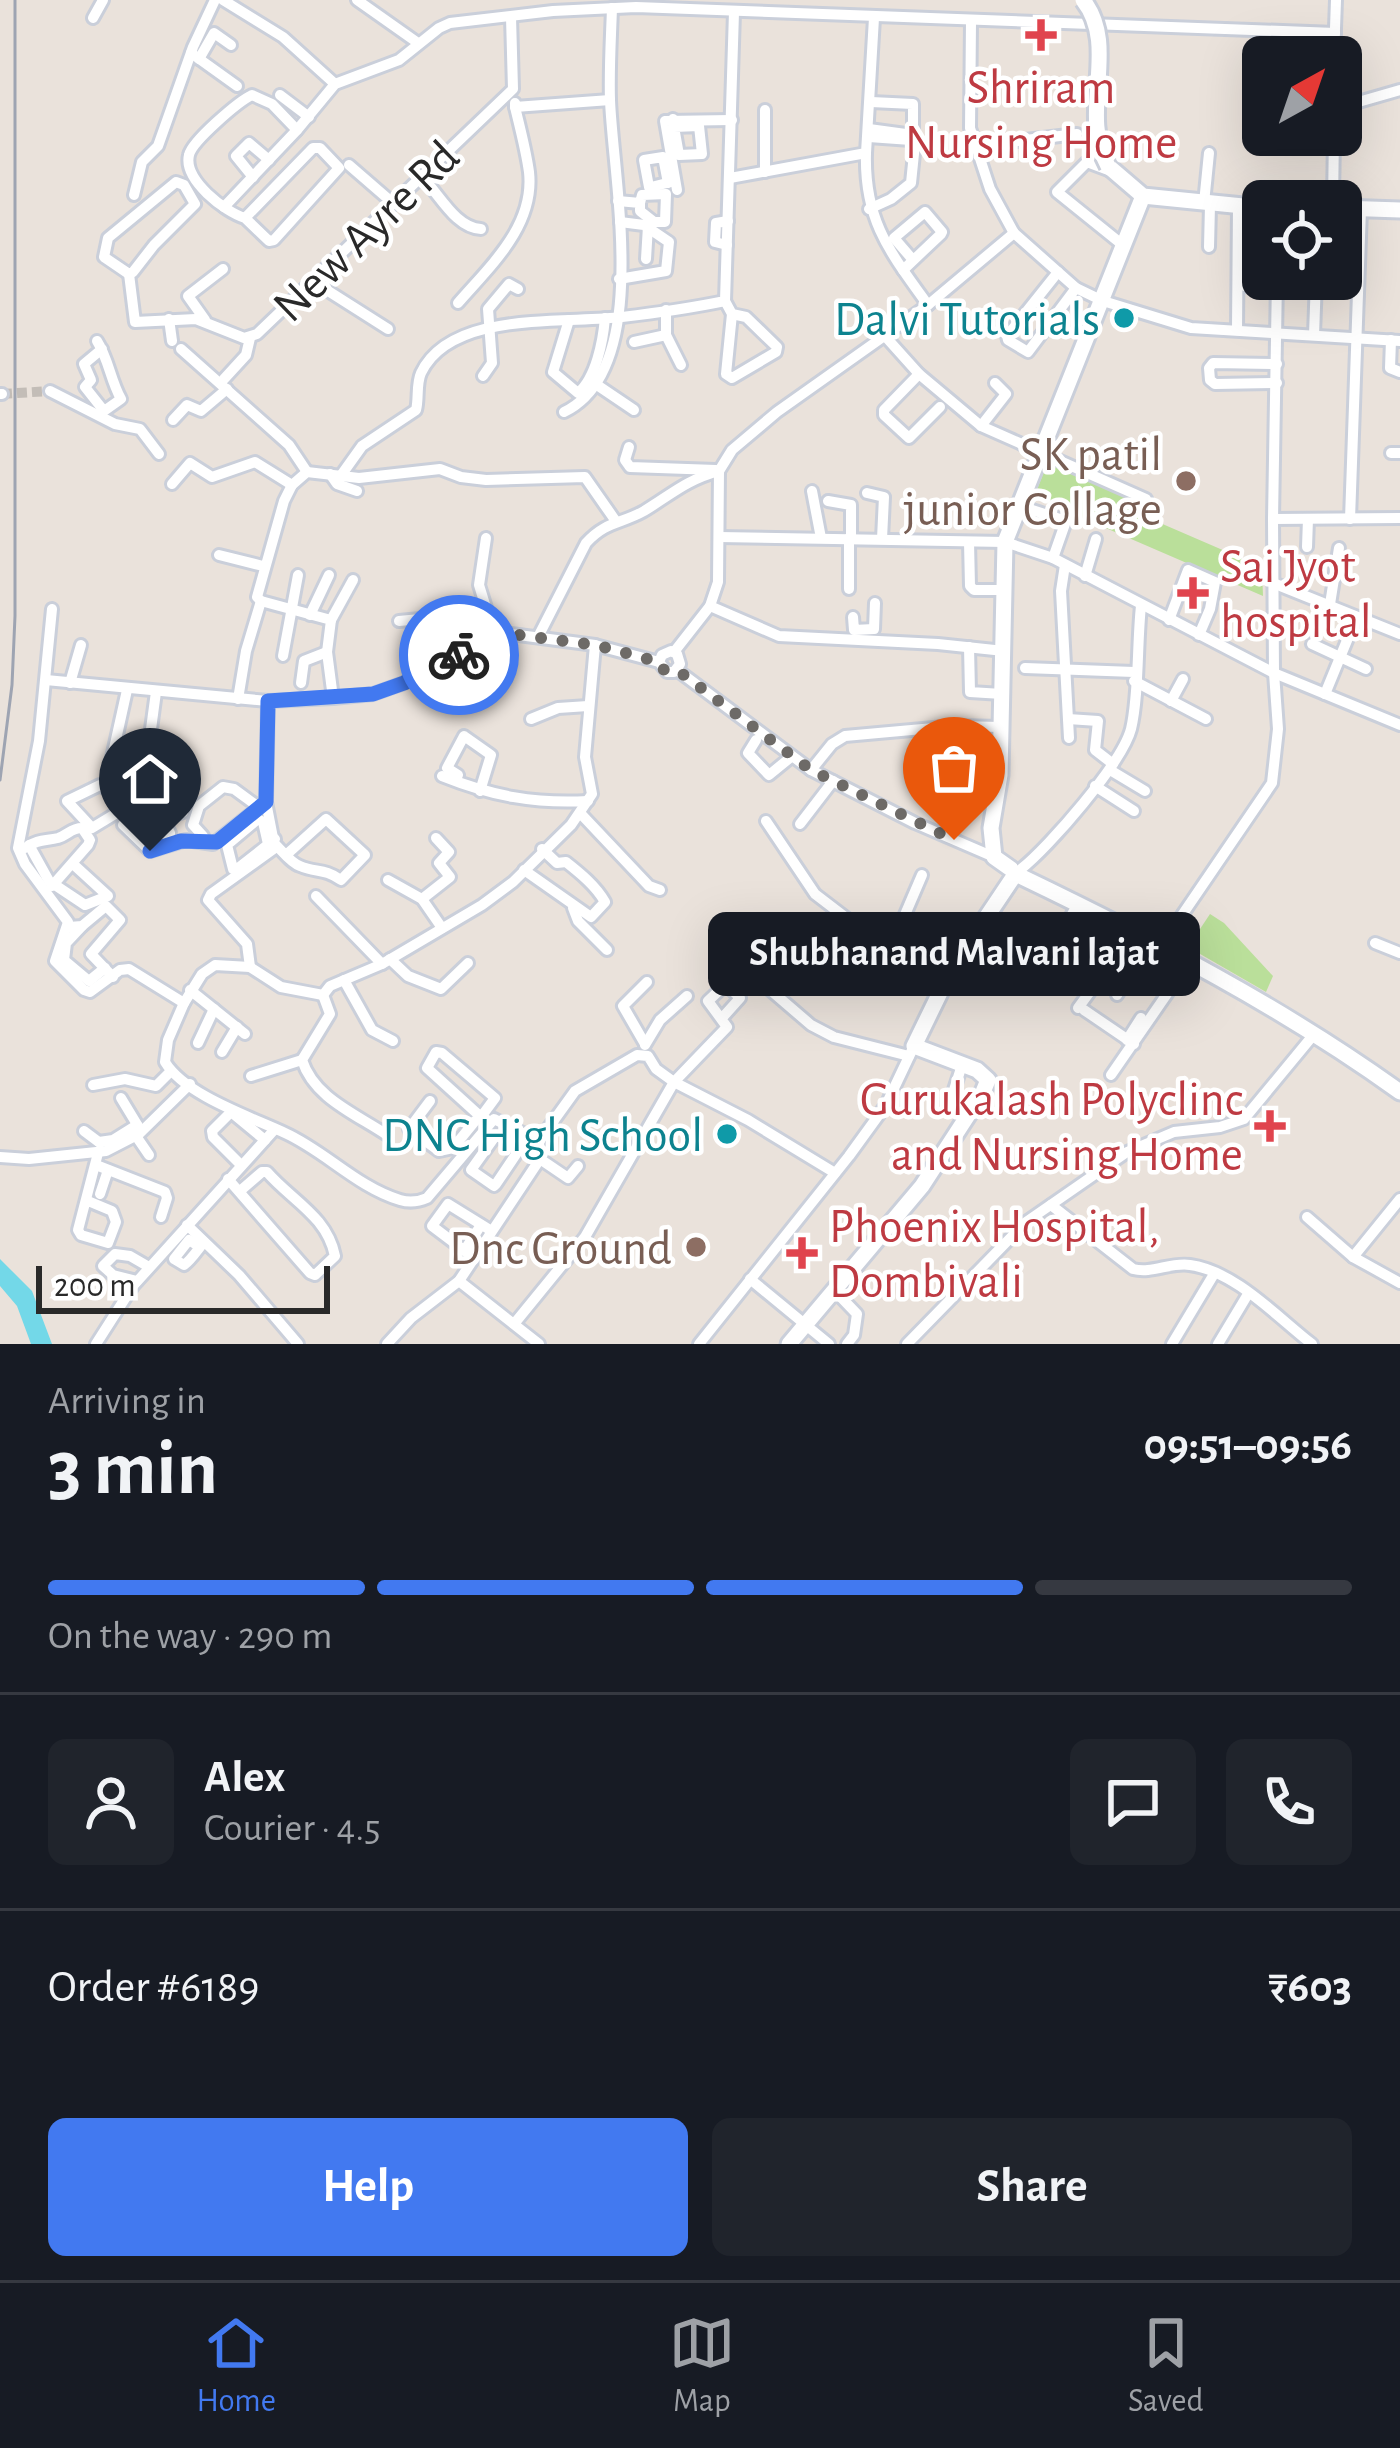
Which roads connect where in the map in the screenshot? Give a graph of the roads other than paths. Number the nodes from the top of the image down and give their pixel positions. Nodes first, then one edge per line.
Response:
1 (103, 0) edge
2 (219, 0) edge
3 (357, 0) edge
4 (1083, 0) edge
5 (1336, 0) edge
6 (636, 4) edge
7 (672, 4) edge
8 (554, 5) edge
9 (578, 5) edge
10 (732, 7) edge
11 (612, 8) junction
12 (512, 17) junction
13 (874, 17) junction
14 (93, 18) dead end
15 (971, 22) junction
16 (1335, 33) junction
17 (1335, 36) edge
18 (418, 43) junction
19 (231, 45) dead end
20 (195, 56) junction
21 (335, 84) junction
22 (237, 86) dead end
23 (514, 89) junction
24 (1400, 91) edge
25 (280, 95) dead end
26 (610, 100) junction
27 (1362, 101) edge
28 (871, 102) junction
29 (515, 106) junction
30 (765, 110) dead end
31 (308, 117) junction
32 (732, 120) junction
33 (297, 130) junction
34 (869, 133) junction
35 (1078, 134) dead end
36 (974, 146) junction
37 (866, 152) junction
38 (1209, 153) dead end
39 (269, 160) junction
40 (349, 165) dead end
41 (1109, 168) junction
42 (765, 172) junction
43 (253, 176) junction
44 (421, 176) junction
45 (730, 178) junction
46 (674, 185) dead end
47 (134, 195) dead end
48 (1142, 196) junction
49 (618, 201) junction
50 (640, 203) dead end
51 (394, 204) junction
52 (1207, 205) junction
53 (224, 207) junction
54 (1238, 207) junction
55 (1242, 207) edge
56 (869, 209) junction
57 (1362, 209) edge
58 (1400, 210) edge
59 (244, 218) junction
60 (620, 222) junction
61 (648, 226) junction
62 (481, 229) dead end
63 (1014, 232) junction
64 (1124, 246) junction
65 (1209, 248) dead end
66 (646, 259) dead end
67 (913, 260) junction
68 (223, 269) dead end
69 (903, 270) junction
70 (1058, 272) junction
71 (129, 274) junction
72 (619, 279) junction
73 (314, 283) junction
74 (485, 286) dead end
75 (1076, 288) junction
76 (518, 289) dead end
77 (498, 296) junction
78 (1244, 300) edge
79 (1277, 300) edge
80 (1315, 300) edge
81 (1358, 300) edge
82 (724, 301) junction
83 (1103, 301) junction
84 (458, 303) dead end
85 (928, 305) junction
86 (666, 310) junction
87 (732, 314) junction
88 (490, 317) junction
89 (611, 318) junction
90 (169, 319) junction
91 (569, 320) junction
92 (207, 322) junction
93 (388, 329) dead end
94 (1240, 330) junction
95 (1277, 331) junction
96 (666, 335) junction
97 (884, 335) junction
98 (1314, 335) junction
99 (250, 338) junction
100 (1356, 340) junction
101 (1395, 340) edge
102 (634, 342) dead end
103 (100, 345) joint
104 (1277, 364) junction
105 (681, 365) dead end
106 (1400, 372) edge
107 (919, 374) junction
108 (483, 376) dead end
109 (994, 383) dead end
110 (1238, 383) junction
111 (1277, 383) junction
112 (226, 384) junction
113 (597, 385) junction
114 (50, 391) tunnel mouth
115 (1238, 398) dead end
116 (940, 407) dead end
117 (634, 410) dead end
118 (564, 412) dead end
119 (173, 420) dead end
120 (981, 426) junction
121 (629, 447) dead end
122 (1040, 453) junction
123 (159, 454) dead end
124 (719, 471) junction
125 (307, 472) junction
126 (336, 474) junction
127 (172, 484) dead end
128 (292, 485) junction
129 (357, 490) dead end
130 (812, 491) dead end
131 (867, 493) dead end
132 (1146, 499) dead end
133 (828, 501) dead end
134 (1020, 506) junction
135 (1400, 518) edge
136 (1273, 519) junction
137 (1308, 519) junction
138 (1350, 519) junction
139 (615, 520) junction
140 (867, 529) dead end
141 (883, 534) junction
142 (719, 537) junction
143 (487, 538) dead end
144 (821, 538) junction
145 (850, 538) junction
146 (1093, 541) dead end
147 (970, 542) junction
148 (1005, 542) junction
149 (1307, 547) dead end
150 (1340, 548) dead end
151 (219, 555) dead end
152 (1053, 558) junction
153 (1066, 565) junction
154 (263, 566) junction
155 (1082, 574) junction
156 (298, 575) dead end
157 (329, 575) dead end
158 (352, 580) dead end
159 (1273, 583) junction
160 (849, 590) dead end
161 (1005, 590) junction
162 (261, 602) junction
163 (875, 603) dead end
164 (1330, 604) junction
165 (710, 606) junction
166 (1141, 606) junction
167 (52, 609) dead end
168 (289, 609) junction
169 (310, 615) junction
170 (853, 617) dead end
171 (331, 620) junction
172 (1169, 620) junction
173 (399, 621) dead end
174 (1400, 634) edge
175 (539, 635) junction
176 (1199, 635) junction
177 (865, 636) junction
178 (495, 638) junction
179 (1348, 638) dead end
180 (1312, 644) dead end
181 (81, 645) dead end
182 (596, 645) junction
183 (969, 647) junction
184 (467, 650) junction
185 (1004, 651) junction
186 (327, 652) junction
187 (674, 652) junction
188 (283, 656) dead end
189 (1340, 657) junction
190 (659, 662) junction
191 (1025, 668) dead end
192 (1067, 669) junction
193 (1366, 669) dead end
194 (677, 670) junction
195 (1274, 673) junction
196 (1134, 677) junction
197 (46, 680) junction
198 (1183, 680) dead end
199 (70, 683) junction
200 (301, 683) dead end
201 (127, 690) junction
202 (156, 692) junction
203 (1002, 694) junction
204 (1325, 694) junction
205 (238, 698) junction
206 (333, 698) junction
207 (1171, 700) junction
208 (268, 701) junction
209 (587, 706) junction
210 (531, 719) dead end
211 (1068, 719) junction
212 (1206, 719) dead end
213 (1400, 725) edge
214 (1001, 727) junction
215 (1069, 738) dead end
216 (756, 740) dead end
217 (791, 757) junction
218 (1111, 767) junction
219 (144, 769) junction
220 (811, 770) junction
221 (442, 776) dead end
222 (832, 781) junction
223 (1095, 786) junction
224 (481, 788) junction
225 (1145, 791) dead end
226 (588, 801) junction
227 (263, 805) junction
228 (125, 808) junction
229 (1134, 812) dead end
230 (580, 814) junction
231 (226, 815) dead end
232 (163, 819) junction
233 (766, 821) dead end
234 (800, 824) dead end
235 (123, 825) dead end
236 (236, 827) junction
237 (202, 836) dead end
238 (436, 838) dead end
239 (273, 842) junction
240 (24, 849) junction
241 (542, 849) junction
242 (286, 854) junction
243 (994, 856) junction
244 (73, 864) junction
245 (521, 873) junction
246 (1016, 873) junction
247 (922, 875) dead end
248 (388, 880) dead end
249 (56, 883) junction
250 (661, 890) dead end
251 (44, 891) junction
252 (316, 896) dead end
253 (422, 899) junction
254 (1076, 916) junction
255 (75, 926) junction
256 (442, 928) junction
257 (1061, 933) dead end
258 (1133, 933) junction
259 (1156, 943) junction
260 (1375, 943) dead end
261 (892, 944) junction
262 (608, 950) dead end
263 (1400, 953) edge
264 (386, 961) junction
265 (1189, 962) junction
266 (468, 964) dead end
267 (250, 967) junction
268 (952, 970) junction
269 (109, 972) junction
270 (344, 980) junction
271 (647, 982) dead end
272 (741, 987) dead end
273 (190, 990) junction
274 (323, 994) junction
275 (1118, 994) dead end
276 (687, 996) dead end
277 (184, 1004) junction
278 (211, 1007) junction
279 (722, 1018) dead end
280 (1141, 1018) dead end
281 (1315, 1033) junction
282 (197, 1039) dead end
283 (393, 1041) dead end
284 (1130, 1042) junction
285 (644, 1049) junction
286 (911, 1051) junction
287 (222, 1052) dead end
288 (302, 1060) junction
289 (962, 1065) junction
290 (170, 1072) junction
291 (1111, 1075) dead end
292 (250, 1076) dead end
293 (674, 1082) junction
294 (190, 1084) junction
295 (93, 1085) dead end
296 (1400, 1092) edge
297 (953, 1093) dead end
298 (121, 1098) dead end
299 (430, 1101) dead end
300 (451, 1102) dead end
301 (483, 1121) junction
302 (275, 1130) junction
303 (84, 1131) dead end
304 (138, 1131) junction
305 (504, 1131) junction
306 (387, 1136) dead end
307 (265, 1140) junction
308 (529, 1143) junction
309 (458, 1151) junction
310 (149, 1155) dead end
311 (102, 1156) junction
312 (0, 1157) edge
313 (540, 1159) junction
314 (241, 1166) junction
315 (578, 1166) dead end
316 (836, 1173) junction
317 (228, 1179) junction
318 (240, 1191) junction
319 (100, 1194) dead end
320 (1400, 1199) edge
321 (88, 1201) dead end
322 (1051, 1205) junction
323 (160, 1217) dead end
324 (1307, 1217) dead end
325 (187, 1225) junction
326 (486, 1227) junction
327 (469, 1254) junction
328 (1353, 1257) junction
329 (136, 1259) junction
330 (149, 1267) junction
331 (1214, 1274) junction
332 (123, 1277) junction
333 (751, 1279) junction
334 (137, 1281) junction
335 (459, 1281) junction
336 (1400, 1283) edge
337 (1248, 1294) junction
338 (839, 1300) junction
339 (514, 1324) junction
340 (806, 1324) junction
341 (96, 1344) edge
342 (298, 1344) edge
343 (387, 1344) edge
344 (539, 1344) edge
345 (699, 1344) edge
346 (789, 1344) edge
347 (829, 1344) edge
348 (847, 1344) edge
349 (907, 1344) edge
350 (1172, 1344) edge
351 (1217, 1344) edge
352 (1312, 1344) edge

1 - 14 street
2 - 20 street
2 - 21 street
3 - 18 street
4 - 41 street, bridge
5 - 16 street
6 - 7 street
6 - 11 street
7 - 10 street
8 - 9 street
8 - 12 street
9 - 11 street
10 - 13 street
10 - 32 street
11 - 26 street
12 - 18 street
12 - 23 street
13 - 15 street
13 - 28 street
15 - 16 street
15 - 36 street
16 - 17 street
18 - 21 street
19 - 20 street
20 - 22 street
20 - 47 street
21 - 31 street
23 - 29 street
23 - 44 street, New Ayre Rd
24 - 27 street
25 - 31 street
26 - 29 street
26 - 49 street
28 - 34 street
28 - 34 street
29 - 84 street
30 - 42 street
31 - 33 street
32 - 45 street
32 - 46 street
33 - 39 street
33 - 53 street
34 - 37 street
34 - 56 street
35 - 36 street
36 - 63 street
37 - 42 street
37 - 56 street
38 - 52 street
39 - 43 street
39 - 43 street
40 - 51 street
41 - 48 street
41 - 64 street
42 - 45 street
43 - 53 street
44 - 51 street, New Ayre Rd
44 - 62 street
45 - 82 street
48 - 52 street
48 - 64 street
49 - 50 street
49 - 60 street
51 - 73 street, New Ayre Rd
52 - 54 street
52 - 65 street
53 - 59 street
54 - 55 street
54 - 94 street
56 - 69 street
57 - 58 street
59 - 59 street
60 - 61 street
60 - 72 street
61 - 66 street
61 - 72 street
63 - 70 street
63 - 85 street
64 - 83 street
67 - 67 street
67 - 69 street
68 - 92 street
69 - 85 street
70 - 75 street
70 - 75 street
71 - 71 street
71 - 90 street, New Ayre Rd
72 - 89 street
73 - 93 street
73 - 99 street, New Ayre Rd
74 - 77 street
75 - 83 street
76 - 77 street
77 - 88 street
78 - 94 street
79 - 95 street
80 - 98 street
81 - 100 street
82 - 86 street
82 - 87 street
83 - 94 street
83 - 122 street
85 - 97 street
86 - 89 street
86 - 96 street
87 - 87 street
88 - 91 street
88 - 108 street
88 - 126 street
89 - 91 street
89 - 91 street
89 - 113 street
90 - 92 street, New Ayre Rd
90 - 112 street
92 - 99 street, New Ayre Rd
94 - 95 street
95 - 98 street
95 - 104 street
96 - 102 street
96 - 105 street
97 - 107 street
97 - 124 street
98 - 100 street
99 - 112 street
100 - 101 street
100 - 138 street
101 - 106 street
103 - 103 street
104 - 110 street
104 - 111 street
107 - 116 street
107 - 120 street
109 - 120 street
110 - 111 street
110 - 115 street
111 - 136 street
112 - 119 street
112 - 125 street
113 - 117 street
113 - 118 street
114 - 123 street
120 - 122 street
121 - 124 street
122 - 132 street
122 - 134 street
124 - 139 street
124 - 142 street
125 - 126 street
125 - 128 street
126 - 129 street
126 - 139 street
127 - 128 street
128 - 154 street
130 - 144 street
131 - 141 street
133 - 145 street
134 - 148 street
134 - 152 street
135 - 138 street
136 - 137 street
136 - 159 street
137 - 138 street
137 - 149 street
139 - 175 street
140 - 141 street
141 - 145 street
141 - 147 street
142 - 144 street
142 - 165 street
143 - 178 street
144 - 145 street
145 - 160 street
146 - 155 street
147 - 148 street
147 - 161 street
148 - 152 street
148 - 161 street
150 - 164 street
151 - 154 street
152 - 153 street
153 - 155 street
153 - 192 street
154 - 162 street
155 - 166 street
156 - 168 street
157 - 169 street
158 - 171 street
159 - 164 street
159 - 195 street
161 - 185 street
162 - 168 street
162 - 205 street
163 - 177 street
164 - 174 street
165 - 177 street
165 - 187 street
166 - 172 street
166 - 196 street
167 - 197 street
168 - 169 street
168 - 188 street
169 - 171 street
170 - 177 street
171 - 186 street
172 - 176 street
172 - 176 street
173 - 184 street
175 - 178 street
175 - 182 street
176 - 195 street
177 - 183 street
178 - 184 street
179 - 189 street
180 - 189 street
181 - 199 street
182 - 190 street
182 - 209 street
183 - 185 street
183 - 203 street
184 - 206 street
185 - 203 street
186 - 200 street
186 - 206 street
187 - 190 street
187 - 194 street
189 - 193 street
189 - 204 street
190 - 194 street
191 - 192 street
192 - 196 street
192 - 211 street
194 - 217 street
195 - 204 street
195 - 259 street
196 - 207 street
196 - 218 street
197 - 199 street
197 - 240 street
198 - 207 street
199 - 201 street
201 - 202 street
201 - 219 street
202 - 205 street
202 - 219 street
203 - 214 street
204 - 213 street
205 - 208 street
206 - 208 street
207 - 212 street
208 - 227 street
209 - 210 street
209 - 226 street
211 - 215 street
211 - 218 street
214 - 220 street
214 - 243 street
216 - 217 street
217 - 220 street
218 - 223 street
218 - 225 street
219 - 232 street
219 - 232 street
220 - 222 street
221 - 224 street
222 - 234 street
222 - 243 street
223 - 229 street
223 - 246 street
224 - 224 street
224 - 226 street
226 - 230 street
227 - 236 street
227 - 237 street
227 - 239 street
228 - 228 street
228 - 232 street
230 - 241 street
230 - 250 street
231 - 236 street
233 - 261 street
235 - 236 street
238 - 253 street
239 - 239 street
239 - 242 street
239 - 267 street
240 - 244 street
240 - 249 street
240 - 251 street
241 - 245 street
241 - 245 street
242 - 242 street
243 - 246 street
244 - 249 street
244 - 249 street
245 - 256 street
245 - 262 street
246 - 254 street
246 - 268 street
247 - 261 street
248 - 253 street
249 - 251 street
251 - 255 street
252 - 264 street
253 - 256 street
254 - 257 street
254 - 258 street
255 - 269 street
255 - 269 street
256 - 264 street
258 - 259 street
258 - 284 street
259 - 265 street
259 - 275 street
260 - 263 street
261 - 268 street
264 - 266 street
264 - 270 street
265 - 281 street
265 - 284 street
267 - 273 street
267 - 274 street
268 - 286 street
269 - 277 street
270 - 274 street
270 - 283 street
271 - 285 street
272 - 286 street
273 - 277 street
273 - 278 street
274 - 288 street
276 - 285 street
277 - 290 street
278 - 282 street
278 - 287 street
279 - 293 street
280 - 284 street
281 - 296 street
281 - 322 street
284 - 291 street
285 - 293 street
285 - 308 street
286 - 289 street
286 - 316 street
288 - 292 street
288 - 306 street
289 - 297 street
289 - 338 street
290 - 294 street
290 - 295 street
293 - 316 street
293 - 339 street
294 - 302 street
294 - 304 street
298 - 304 street
299 - 309 street
300 - 301 street
301 - 301 street
301 - 305 street
301 - 309 street
302 - 307 street
302 - 309 street
303 - 311 street
304 - 310 street
304 - 311 street
305 - 308 street
305 - 308 street
307 - 314 street
307 - 314 street
308 - 313 street
311 - 312 street
311 - 319 street
311 - 321 street
311 - 323 street
313 - 315 street
313 - 326 street
314 - 317 street
316 - 333 street
317 - 318 street
317 - 325 street
318 - 318 street
320 - 328 street
322 - 331 street
322 - 349 street
324 - 328 street
325 - 330 street
325 - 342 street
326 - 327 street
326 - 327 street
327 - 335 street
328 - 336 street
329 - 330 street
329 - 332 street
329 - 332 street
330 - 334 street
331 - 337 street
331 - 350 street
332 - 334 street
333 - 340 street
333 - 345 street
334 - 341 street
335 - 339 street
335 - 343 street
337 - 351 street
337 - 352 street
338 - 340 street
338 - 348 street
339 - 344 street
340 - 346 street
340 - 347 street

